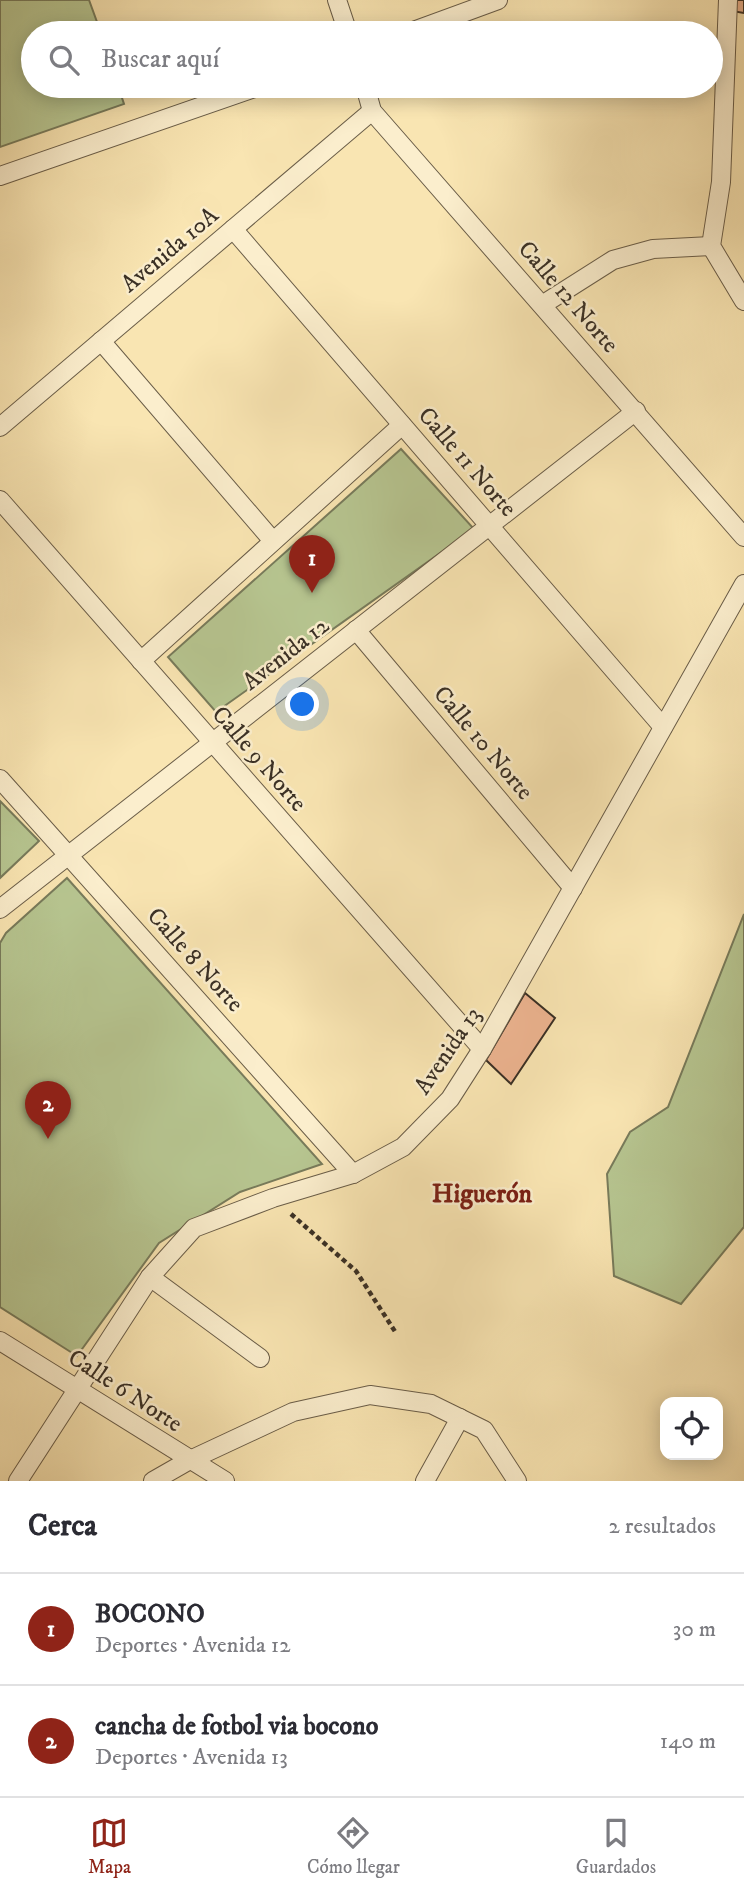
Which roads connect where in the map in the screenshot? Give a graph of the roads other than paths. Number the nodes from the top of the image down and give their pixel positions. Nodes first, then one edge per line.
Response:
1 (337, 0) edge
2 (498, 0) edge
3 (728, 0) edge
4 (344, 21) edge
5 (441, 21) edge
6 (225, 98) edge
7 (368, 98) edge
8 (372, 111) junction
9 (0, 176) edge
10 (233, 229) junction
11 (711, 246) junction
12 (744, 301) edge
13 (542, 305) junction
14 (101, 341) junction
15 (636, 411) junction
16 (402, 425) junction
17 (0, 427) edge
18 (0, 500) edge
19 (489, 526) junction
20 (744, 537) edge
21 (273, 541) junction
22 (744, 584) edge
23 (356, 630) junction
24 (141, 661) junction
25 (663, 727) junction
26 (213, 743) junction
27 (0, 779) edge
28 (68, 855) junction
29 (573, 888) junction
30 (0, 909) edge
31 (482, 1049) junction
32 (353, 1174) junction
33 (150, 1277) junction
34 (0, 1341) edge
35 (260, 1358) dead end
36 (76, 1388) junction
37 (460, 1418) junction
38 (188, 1461) junction
39 (18, 1481) edge
40 (153, 1481) edge
41 (225, 1481) edge
42 (425, 1481) edge
43 (517, 1481) edge

1 - 4 street
2 - 5 street
3 - 11 street
6 - 9 street
7 - 8 street, Calle 12 Norte
8 - 10 street, Avenida 10A
8 - 13 street, Calle 12 Norte
10 - 14 street, Avenida 10A
10 - 16 street, Calle 11 Norte
11 - 12 street
11 - 13 street
13 - 15 street, Calle 12 Norte
14 - 17 street, Avenida 10A
14 - 21 street
15 - 19 street, Avenida 12
15 - 20 street, Calle 12 Norte
16 - 19 street, Calle 11 Norte
16 - 21 street
18 - 24 street, Calle 9 Norte
19 - 23 street, Avenida 12
19 - 25 street, Calle 11 Norte
21 - 24 street
22 - 25 street, Avenida 13
23 - 26 street, Avenida 12
23 - 29 street, Calle 10 Norte
24 - 26 street, Calle 9 Norte
25 - 29 street, Avenida 13
26 - 28 street, Avenida 12
26 - 31 street, Calle 9 Norte
27 - 28 street, Calle 8 Norte
28 - 30 street, Avenida 12
28 - 32 street, Calle 8 Norte
29 - 31 street, Avenida 13
31 - 32 street, Avenida 13
32 - 33 street, Avenida 13
33 - 35 street
33 - 36 street, Avenida 13
34 - 36 street, Calle 6 Norte
36 - 38 street, Calle 6 Norte
36 - 39 street, Avenida 13
37 - 38 street
37 - 42 street
37 - 43 street
38 - 40 street
38 - 41 street, Calle 6 Norte

